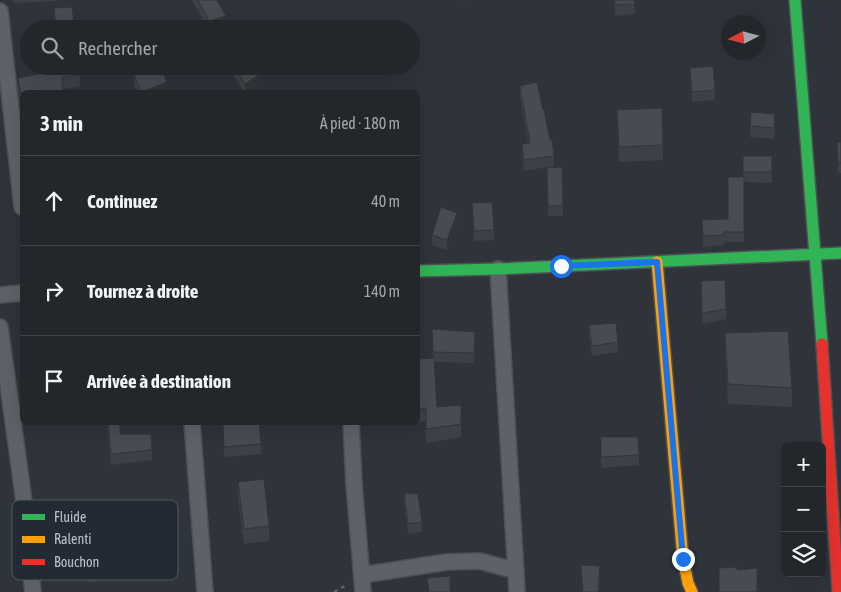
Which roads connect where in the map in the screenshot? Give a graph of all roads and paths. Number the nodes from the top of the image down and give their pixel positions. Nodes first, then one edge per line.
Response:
1 (795, 0) edge
2 (0, 10) edge
3 (20, 189) edge
4 (841, 253) edge
5 (816, 254) junction
6 (657, 262) junction
7 (498, 269) junction
8 (420, 271) edge
9 (20, 293) edge
10 (0, 295) edge
11 (0, 327) edge
12 (192, 425) edge
13 (352, 425) edge
14 (24, 500) edge
15 (516, 571) junction
16 (362, 575) junction
17 (205, 592) edge
18 (363, 592) edge
19 (517, 592) edge
20 (692, 592) edge
21 (838, 592) edge

1 - 5 street
2 - 3 street
4 - 5 street
5 - 6 street
5 - 21 street
6 - 7 street
6 - 20 street
7 - 8 street
7 - 15 street
9 - 10 street
11 - 14 street
12 - 17 street
13 - 16 street
15 - 16 street
15 - 19 street
16 - 18 street

